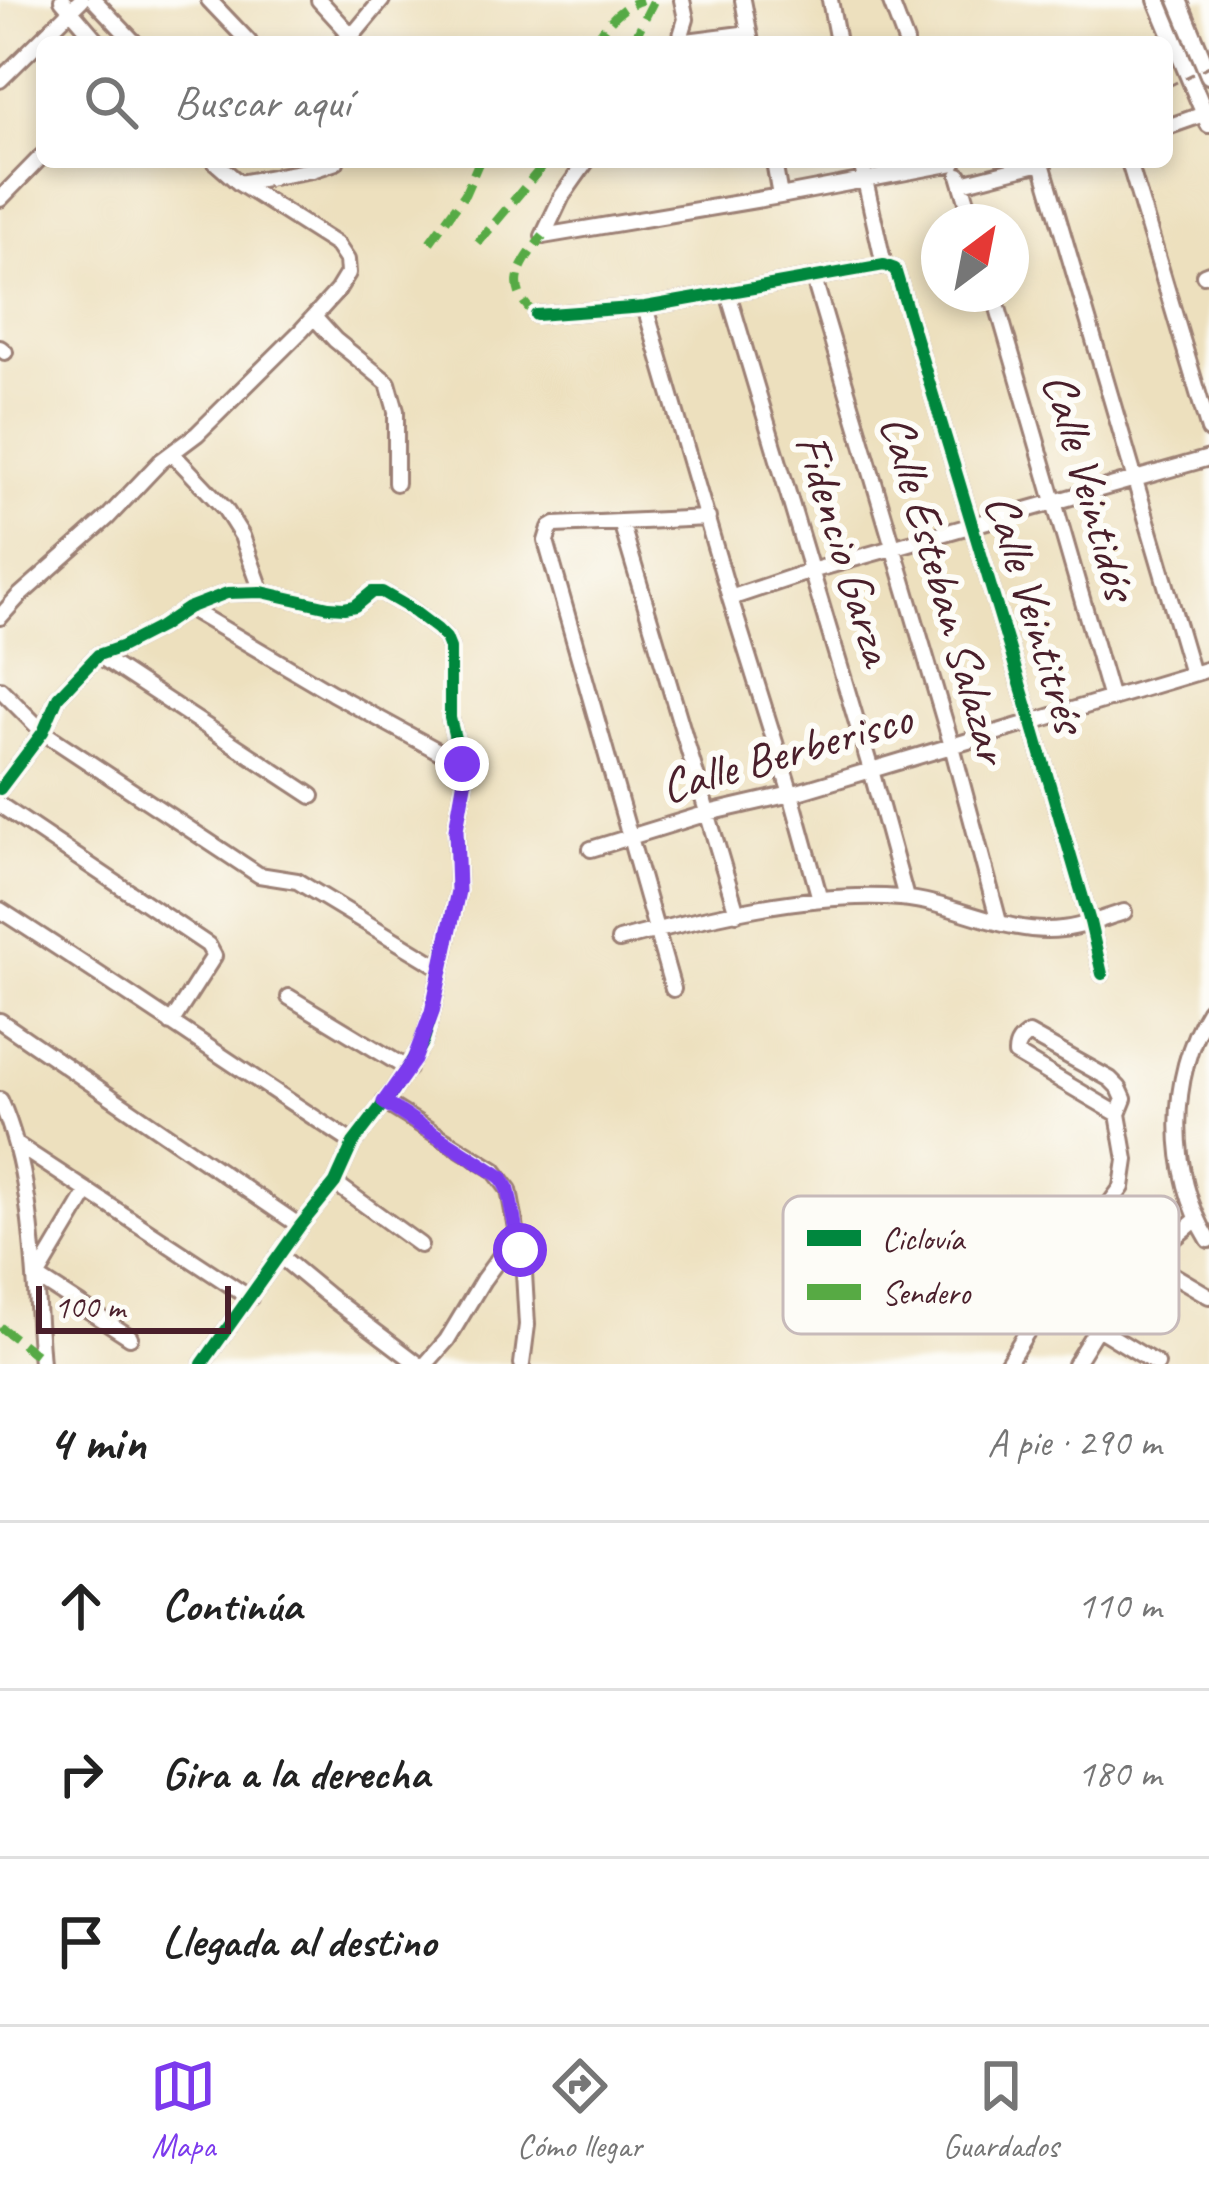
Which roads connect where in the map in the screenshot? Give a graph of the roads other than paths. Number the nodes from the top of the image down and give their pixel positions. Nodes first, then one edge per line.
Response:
1 (94, 0) edge
2 (209, 0) edge
3 (320, 0) edge
4 (382, 0) edge
5 (682, 0) edge
6 (743, 0) edge
7 (830, 0) edge
8 (890, 0) edge
9 (1157, 0) edge
10 (1178, 0) edge
11 (71, 4) edge
12 (41, 36) edge
13 (94, 36) edge
14 (128, 36) edge
15 (243, 36) edge
16 (344, 36) edge
17 (349, 36) edge
18 (681, 36) edge
19 (750, 36) edge
20 (837, 36) edge
21 (904, 36) edge
22 (1194, 40) edge
23 (36, 41) edge
24 (1209, 70) edge
25 (0, 80) edge
26 (1203, 119) edge
27 (1173, 126) edge
28 (36, 163) edge
29 (222, 168) edge
30 (318, 168) edge
31 (582, 168) edge
32 (775, 168) edge
33 (862, 168) edge
34 (931, 168) edge
35 (956, 168) edge
36 (1021, 168) edge
37 (1046, 168) edge
38 (1132, 168) edge
39 (865, 182) junction
40 (238, 183) junction
41 (962, 183) junction
42 (780, 196) junction
43 (0, 199) edge
44 (968, 204) edge
45 (884, 265) junction
46 (814, 279) junction
47 (728, 293) junction
48 (645, 307) junction
49 (999, 312) edge
50 (536, 315) dead end
51 (314, 317) junction
52 (1209, 430) edge
53 (172, 453) junction
54 (1209, 458) edge
55 (1135, 480) junction
56 (396, 483) dead end
57 (1055, 502) junction
58 (708, 518) junction
59 (621, 522) junction
60 (972, 527) junction
61 (892, 548) junction
62 (811, 571) junction
63 (262, 592) junction
64 (730, 598) junction
65 (188, 608) junction
66 (0, 617) edge
67 (98, 655) junction
68 (1209, 668) edge
69 (1192, 674) junction
70 (0, 689) edge
71 (1111, 699) junction
72 (1030, 720) junction
73 (43, 732) junction
74 (952, 746) junction
75 (462, 764) junction
76 (871, 770) junction
77 (0, 788) edge
78 (791, 794) junction
79 (312, 796) dead end
80 (0, 806) edge
81 (707, 813) junction
82 (627, 836) junction
83 (591, 849) dead end
84 (906, 898) junction
85 (820, 899) junction
86 (0, 910) edge
87 (737, 913) junction
88 (1124, 913) dead end
89 (999, 922) junction
90 (1090, 922) junction
91 (654, 931) junction
92 (619, 940) dead end
93 (442, 968) junction
94 (1102, 974) dead end
95 (673, 989) dead end
96 (289, 997) dead end
97 (1209, 1010) edge
98 (0, 1021) edge
99 (171, 1023) junction
100 (408, 1069) junction
101 (0, 1100) edge
102 (384, 1102) junction
103 (1118, 1114) junction
104 (352, 1143) junction
105 (16, 1144) junction
106 (335, 1183) junction
107 (87, 1193) junction
108 (1115, 1196) edge
109 (1196, 1220) junction
110 (300, 1226) junction
111 (1179, 1234) edge
112 (516, 1235) junction
113 (1209, 1240) edge
114 (420, 1245) dead end
115 (280, 1256) junction
116 (37, 1277) junction
117 (1179, 1278) edge
118 (1209, 1296) edge
119 (250, 1298) junction
120 (1025, 1334) edge
121 (1092, 1334) edge
122 (1108, 1334) edge
123 (130, 1337) dead end
124 (41, 1364) edge
125 (202, 1364) edge
126 (422, 1364) edge
127 (522, 1364) edge
128 (1006, 1364) edge
129 (1075, 1364) edge
130 (1157, 1364) edge

1 - 14 street
2 - 15 street
3 - 16 street
4 - 17 street
5 - 18 street
6 - 19 street
7 - 20 street
8 - 21 street
9 - 22 main road
10 - 22 main road
11 - 12 street
11 - 13 street
22 - 24 main road
22 - 26 main road
23 - 25 street
26 - 27 street
28 - 43 street
29 - 40 street
30 - 40 street
31 - 42 street
32 - 42 street
33 - 39 street
34 - 39 street
35 - 41 street
36 - 41 street
37 - 55 street
38 - 52 street
39 - 42 street
39 - 45 street
40 - 51 street
41 - 44 street
45 - 46 street
45 - 60 street, Calle Veintitrés
46 - 47 street
46 - 61 street, Calle Esteban Salazar
47 - 48 street
47 - 62 street, Fidencio Garza
48 - 50 street
48 - 58 street
49 - 57 street, Calle Veintidós
51 - 53 street
51 - 56 street
53 - 63 street
53 - 66 street
54 - 55 street
55 - 57 street
55 - 69 street
57 - 60 street
57 - 71 street, Calle Veintidós
58 - 59 street
58 - 64 street
59 - 81 street
59 - 82 street
60 - 61 street
60 - 72 street, Calle Veintitrés
61 - 62 street
61 - 74 street, Calle Esteban Salazar
62 - 64 street
62 - 76 street, Fidencio Garza
63 - 65 street
63 - 75 street
64 - 78 street
65 - 67 street
65 - 75 street
67 - 73 street
67 - 79 street
68 - 69 street, Calle Berberisco
69 - 71 street, Calle Berberisco
70 - 73 street
71 - 72 street, Calle Berberisco
72 - 74 street, Calle Berberisco
72 - 90 street, Calle Veintitrés
73 - 77 street
73 - 93 street
74 - 76 street, Calle Berberisco
74 - 89 street, Calle Esteban Salazar
75 - 93 street
76 - 78 street, Calle Berberisco
76 - 84 street, Fidencio Garza
78 - 81 street, Calle Berberisco
78 - 85 street
80 - 99 street
81 - 82 street, Calle Berberisco
81 - 87 street
82 - 83 street, Calle Berberisco
82 - 91 street
84 - 85 street
84 - 89 street
85 - 87 street
86 - 99 street
87 - 91 street
88 - 90 street
89 - 90 street
90 - 94 street, Calle Veintitrés
91 - 92 street
91 - 95 street
93 - 100 street
96 - 100 street
97 - 109 street
98 - 110 street
99 - 104 street
100 - 102 street
101 - 105 street
102 - 104 street
102 - 112 street
103 - 103 street
103 - 108 street
104 - 106 street
105 - 107 street
105 - 116 street
106 - 110 street
106 - 114 street
107 - 116 street
107 - 119 street
109 - 111 street
109 - 113 street
110 - 115 street
112 - 126 street
112 - 127 street
115 - 119 street
115 - 126 street
116 - 123 street
116 - 124 street
117 - 118 street
119 - 125 street
120 - 128 street
121 - 129 street
122 - 130 street

